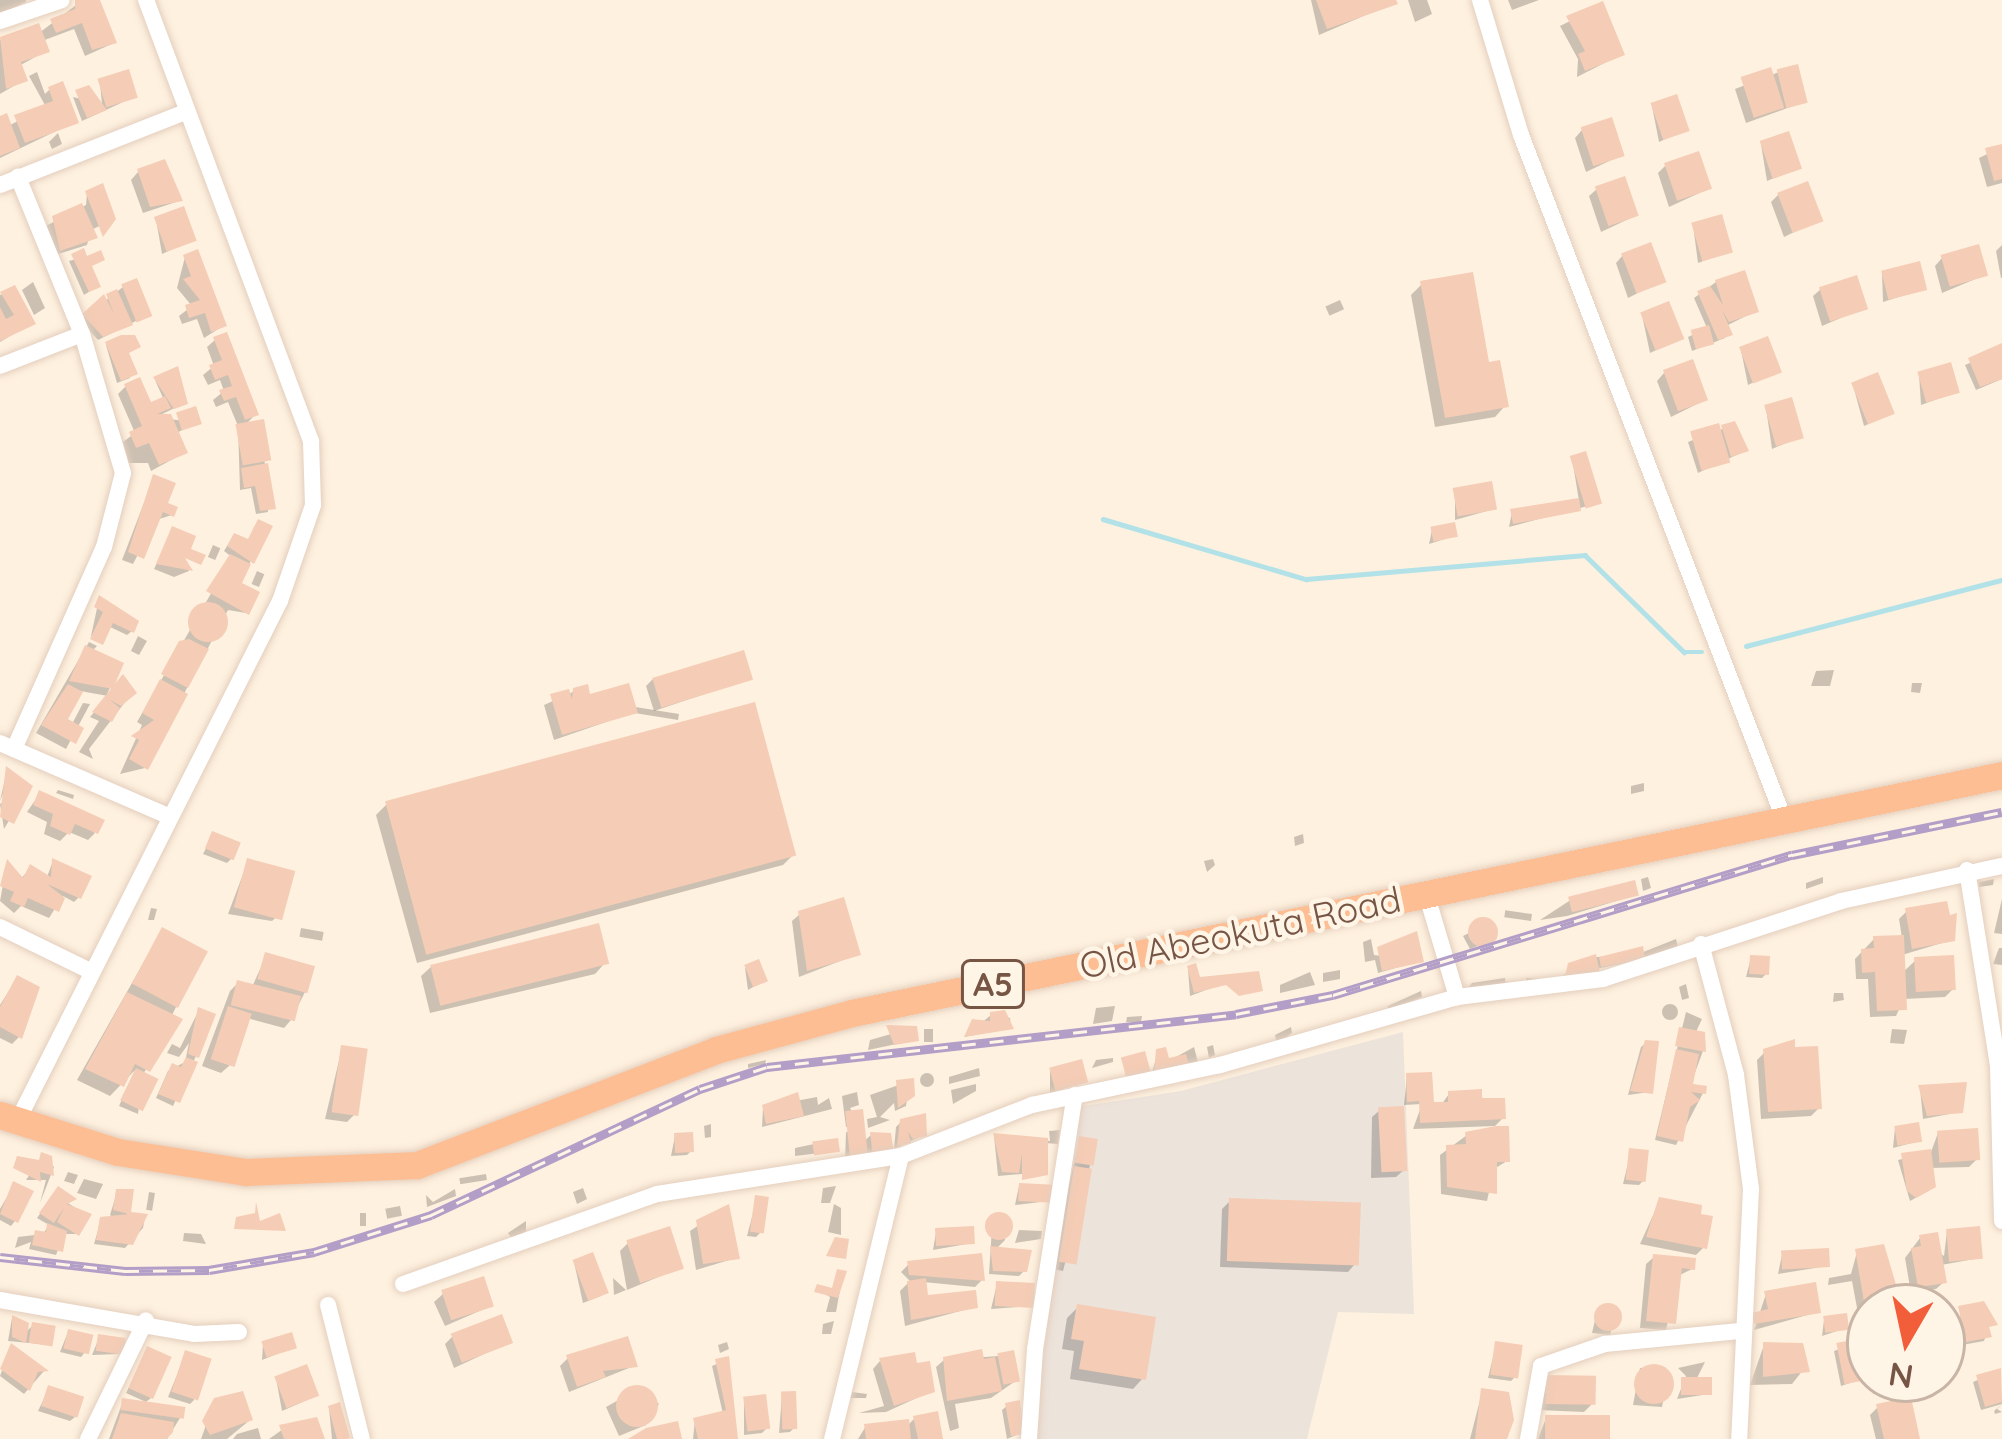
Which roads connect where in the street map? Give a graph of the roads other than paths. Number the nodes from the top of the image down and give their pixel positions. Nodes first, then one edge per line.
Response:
1 (62, 0) edge
2 (146, 0) edge
3 (1480, 0) edge
4 (0, 21) edge
5 (185, 112) junction
6 (18, 177) junction
7 (0, 184) edge
8 (82, 334) junction
9 (0, 366) edge
10 (7, 746) edge
11 (2002, 775) edge
12 (168, 816) junction
13 (1784, 818) junction
14 (2002, 866) edge
15 (1967, 871) junction
16 (1426, 892) junction
17 (0, 927) edge
18 (1702, 944) junction
19 (88, 970) junction
20 (1456, 997) junction
21 (1076, 1095) junction
22 (9, 1118) edge
23 (901, 1156) junction
24 (2002, 1221) edge
25 (403, 1284) dead end
26 (0, 1300) edge
27 (328, 1305) dead end
28 (146, 1320) junction
29 (1738, 1331) junction
30 (239, 1332) dead end
31 (88, 1439) edge
32 (362, 1439) edge
33 (832, 1439) edge
34 (1029, 1439) edge
35 (1528, 1439) edge
36 (1739, 1439) edge

1 - 4 street
2 - 5 street
3 - 13 street
5 - 6 street
5 - 12 street
6 - 7 street
6 - 8 street
8 - 9 street
8 - 10 street
10 - 12 street
11 - 13 highway, Old Abeokuta Road / A5
12 - 19 street
13 - 16 highway, Old Abeokuta Road / A5
14 - 15 street
15 - 18 street
15 - 24 street
16 - 20 street
16 - 22 highway, Old Abeokuta Road / A5
17 - 19 street
18 - 20 street
18 - 29 street
19 - 22 street
20 - 21 street
21 - 23 street
21 - 34 street
23 - 25 street
23 - 33 street
26 - 28 street
27 - 32 street
28 - 30 street
28 - 31 street
29 - 35 street
29 - 36 street

